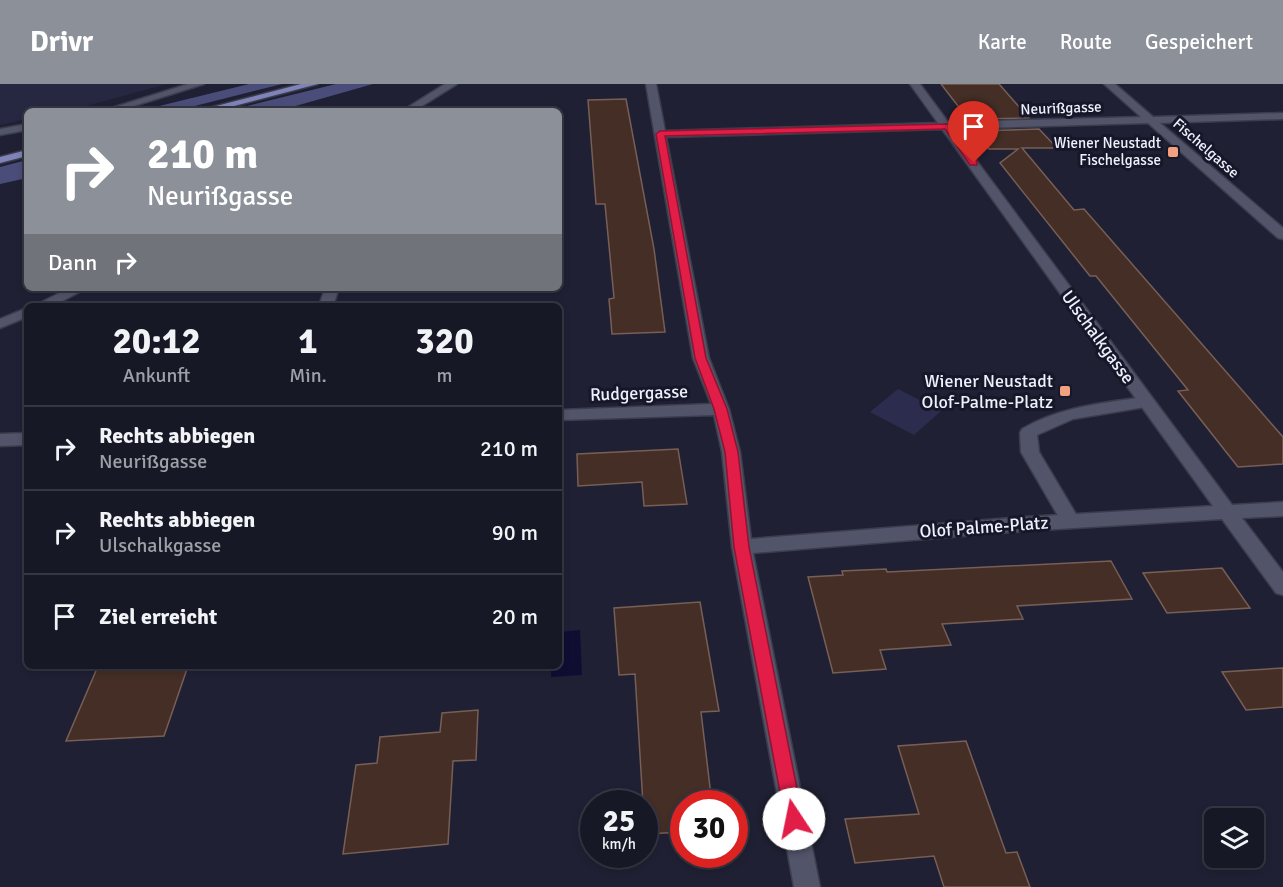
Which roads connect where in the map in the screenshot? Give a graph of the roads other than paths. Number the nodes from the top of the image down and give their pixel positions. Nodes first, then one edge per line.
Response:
1 (199, 84) edge
2 (313, 84) edge
3 (452, 84) edge
4 (651, 84) edge
5 (915, 84) edge
6 (1109, 84) edge
7 (117, 108) edge
8 (214, 108) edge
9 (412, 108) edge
10 (1283, 116) edge
11 (1150, 120) junction
12 (947, 126) junction
13 (24, 128) edge
14 (0, 132) edge
15 (660, 134) junction
16 (24, 154) edge
17 (0, 160) edge
18 (1283, 235) edge
19 (74, 291) edge
20 (48, 303) edge
21 (24, 313) edge
22 (0, 324) edge
23 (1144, 402) junction
24 (721, 409) junction
25 (562, 415) edge
26 (24, 439) edge
27 (0, 440) edge
28 (1283, 509) edge
29 (1227, 512) junction
30 (1071, 521) junction
31 (741, 547) junction
32 (1283, 587) edge
33 (807, 887) edge

1 - 7 street
2 - 8 main road
3 - 9 street
4 - 15 street
5 - 12 street, Ulschalkgasse
6 - 11 street, Fischelgasse
10 - 11 street, Neurißgasse
11 - 12 street, Neurißgasse
11 - 18 street, Fischelgasse
12 - 15 street, Neurißgasse
12 - 23 street, Ulschalkgasse
13 - 14 street
15 - 24 street
16 - 17 main road
19 - 20 street
21 - 22 street
23 - 29 street, Ulschalkgasse
23 - 30 street
24 - 25 street, Rudgergasse
24 - 31 street
26 - 27 street
28 - 29 street, Olof Palme-Platz
29 - 30 street, Olof Palme-Platz
29 - 32 street, Ulschalkgasse
30 - 31 street, Olof Palme-Platz
31 - 33 street

